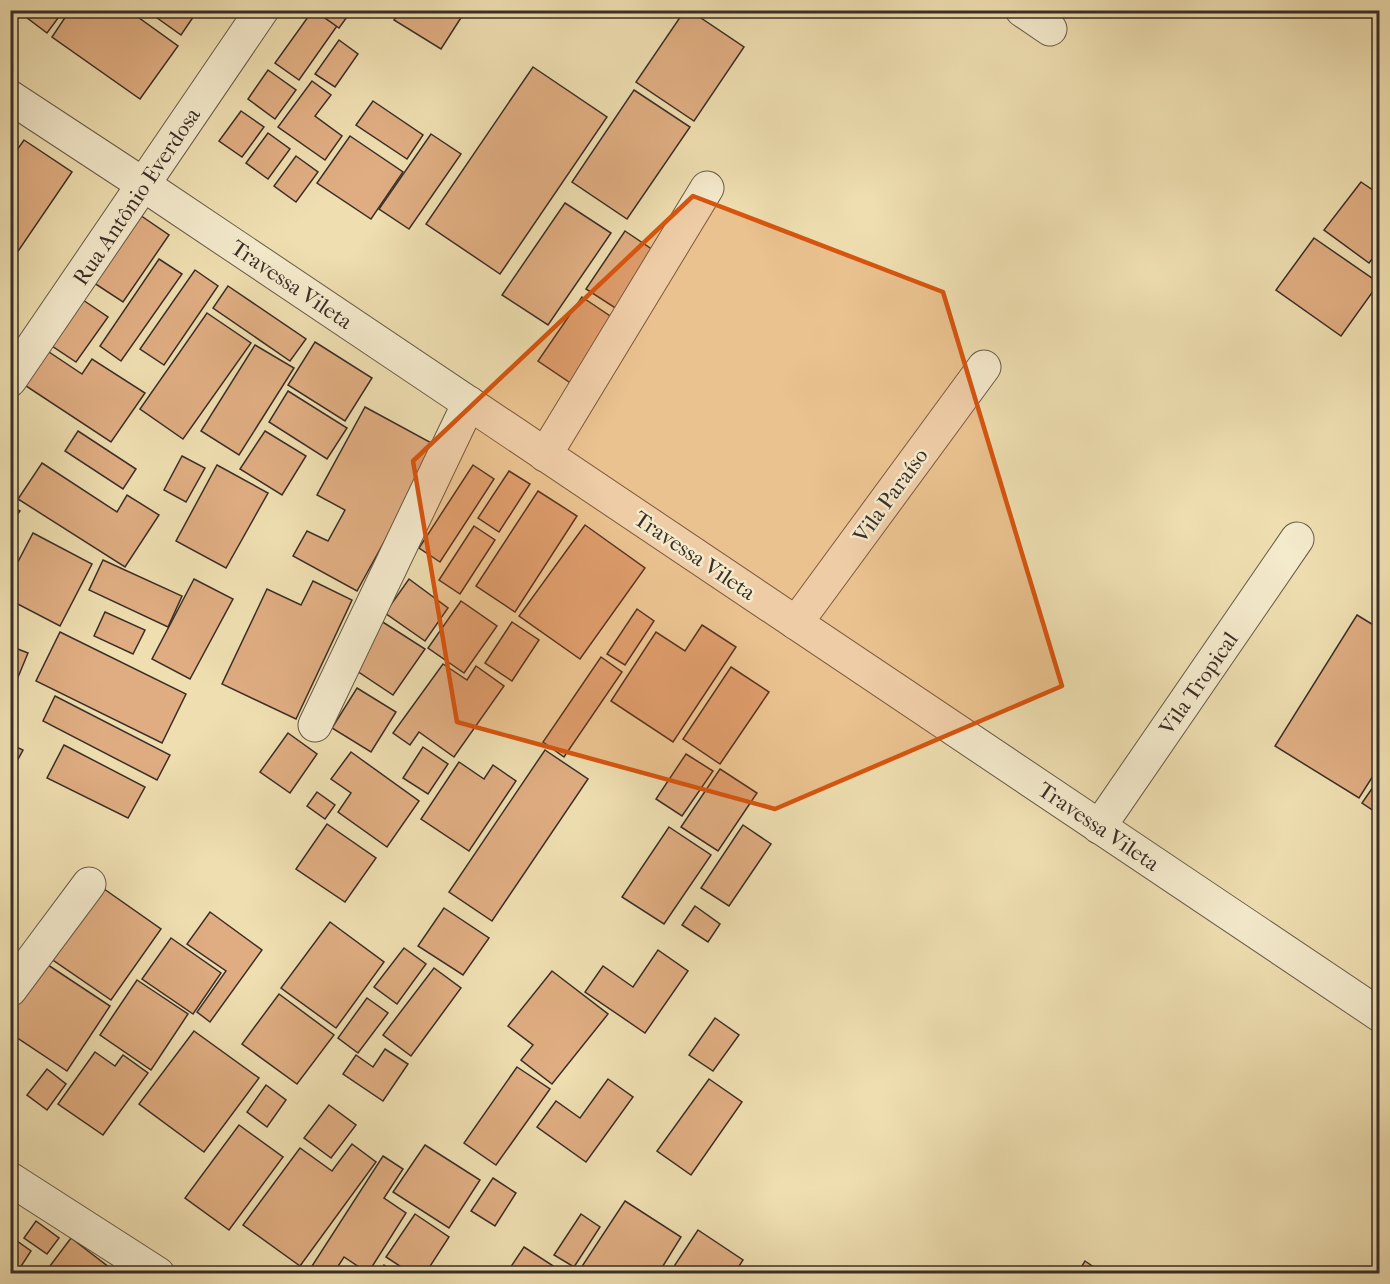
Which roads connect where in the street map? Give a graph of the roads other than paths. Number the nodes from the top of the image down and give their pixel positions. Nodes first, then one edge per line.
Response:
1 (262, 10) edge
2 (1022, 10) edge
3 (1050, 29) dead end
4 (10, 97) edge
5 (144, 184) junction
6 (707, 188) dead end
7 (984, 367) dead end
8 (10, 381) edge
9 (469, 404) junction
10 (546, 455) junction
11 (1297, 539) dead end
12 (796, 623) junction
13 (315, 725) dead end
14 (1099, 826) junction
15 (90, 884) dead end
16 (10, 990) edge
17 (1380, 1015) edge
18 (10, 1179) edge
19 (158, 1274) edge

1 - 5 street, Rua Antônio Everdosa
2 - 3 street
4 - 5 street, Travessa Vileta
5 - 8 street, Rua Antônio Everdosa
5 - 9 street, Travessa Vileta
6 - 10 street
7 - 12 street, Vila Paraíso
9 - 10 street, Travessa Vileta
9 - 13 street
10 - 12 street, Travessa Vileta
11 - 14 street, Vila Tropical
12 - 14 street, Travessa Vileta
14 - 17 street, Travessa Vileta
15 - 16 street
18 - 19 street

